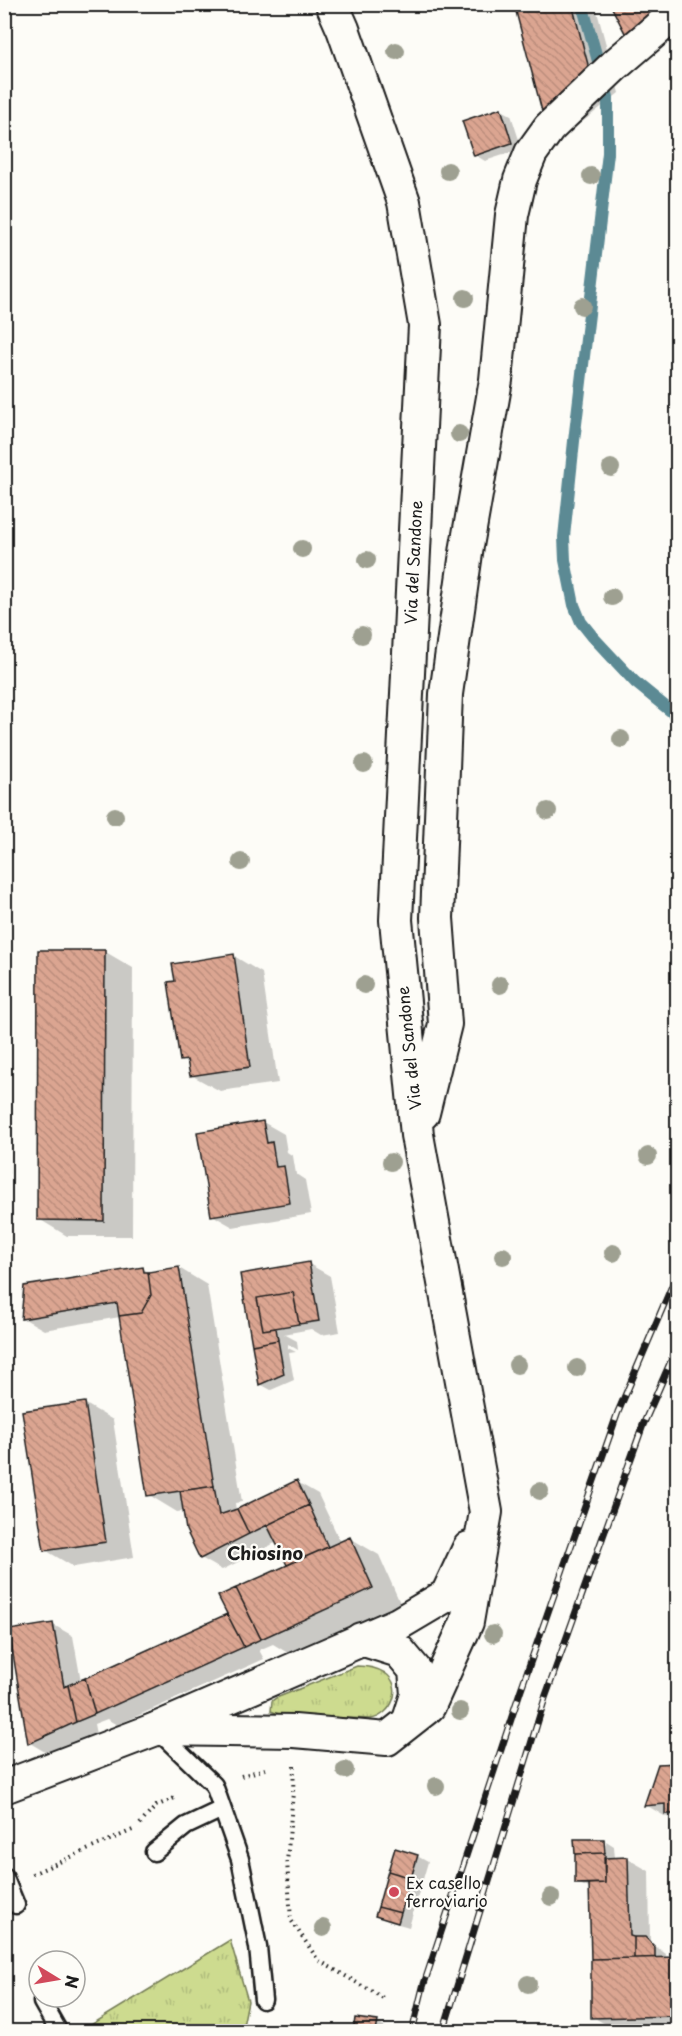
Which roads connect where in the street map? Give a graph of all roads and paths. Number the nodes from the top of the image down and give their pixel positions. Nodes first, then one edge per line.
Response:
1 (332, 4) edge
2 (678, 11) edge
3 (417, 1135) junction
4 (486, 1512) junction
5 (362, 1639) junction
6 (408, 1722) junction
7 (156, 1729) junction
8 (294, 1731) junction
9 (4, 1787) edge
10 (222, 1809) junction
11 (154, 1852) dead end
12 (4, 1876) edge
13 (16, 1905) dead end
14 (383, 1998) dead end
15 (263, 2000) dead end
16 (46, 2009) edge
17 (58, 2031) edge

1 - 3 street, Via del Sandone
2 - 3 street, Via del Sandone
3 - 4 street, Via del Sandone
4 - 5 street
4 - 6 street
5 - 6 street
5 - 7 street
6 - 8 street
7 - 8 street
7 - 9 street
7 - 10 lane
8 - 14 path
10 - 11 lane
10 - 15 lane
12 - 13 lane
16 - 17 lane

